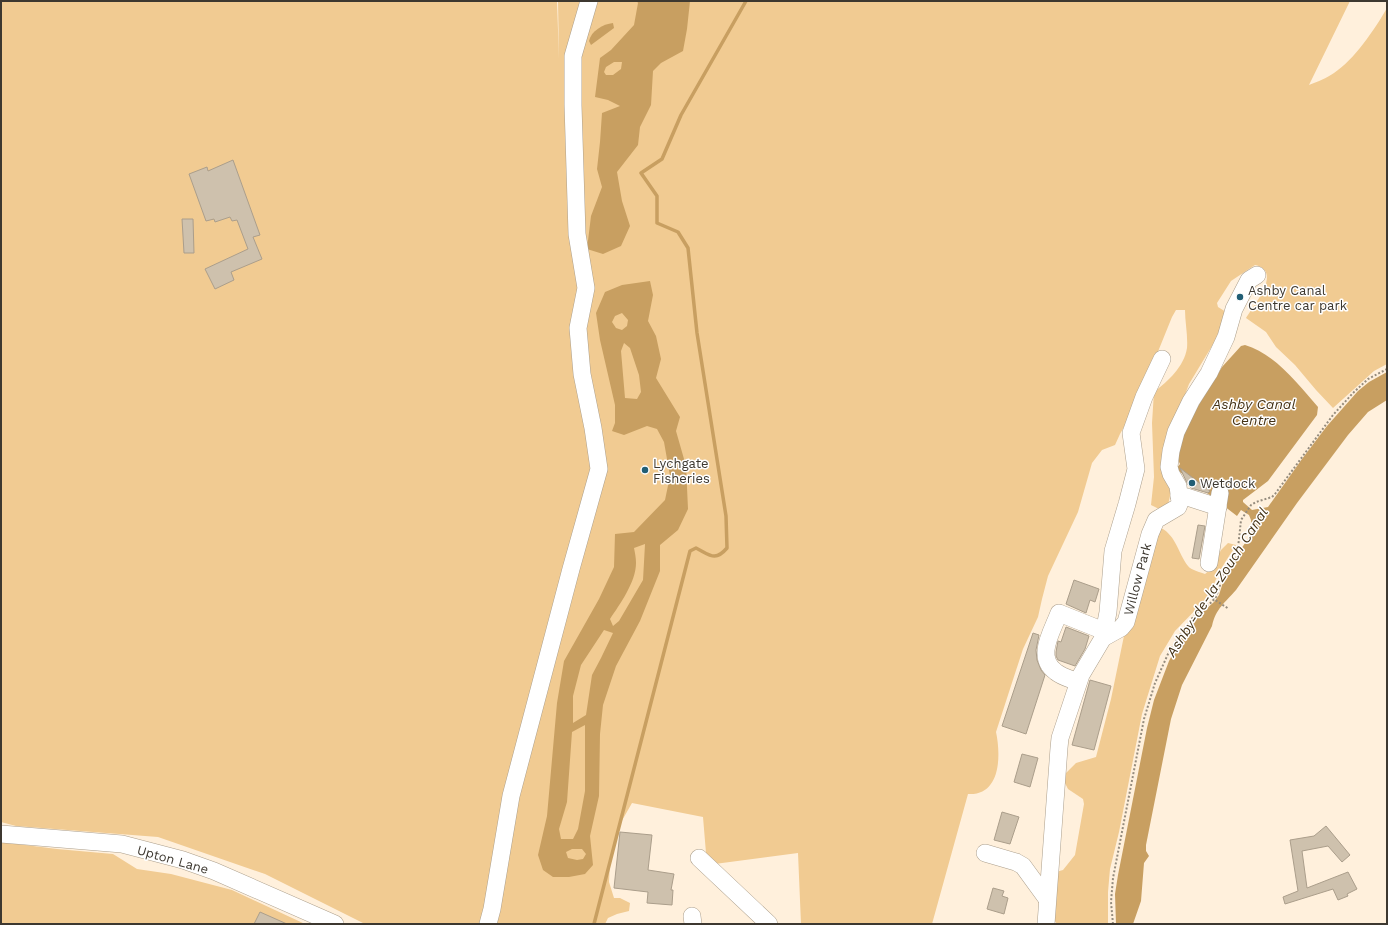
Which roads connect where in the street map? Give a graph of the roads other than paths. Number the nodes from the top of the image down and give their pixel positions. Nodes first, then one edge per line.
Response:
1 (589, 1) edge
2 (1256, 275) dead end
3 (1162, 359) dead end
4 (1179, 496) junction
5 (1209, 563) dead end
6 (1104, 634) junction
7 (1078, 682) junction
8 (1, 834) edge
9 (985, 853) dead end
10 (699, 858) dead end
11 (1047, 899) junction
12 (335, 924) edge
13 (488, 924) edge
14 (769, 924) edge
15 (1046, 924) edge

1 - 13 street
2 - 4 street
3 - 6 street
4 - 5 street
4 - 6 street, Willow Park
6 - 7 street, Willow Park
6 - 7 street
7 - 11 street, Willow Park
8 - 12 street, Upton Lane
9 - 11 street
10 - 14 street
11 - 15 street, Willow Park

